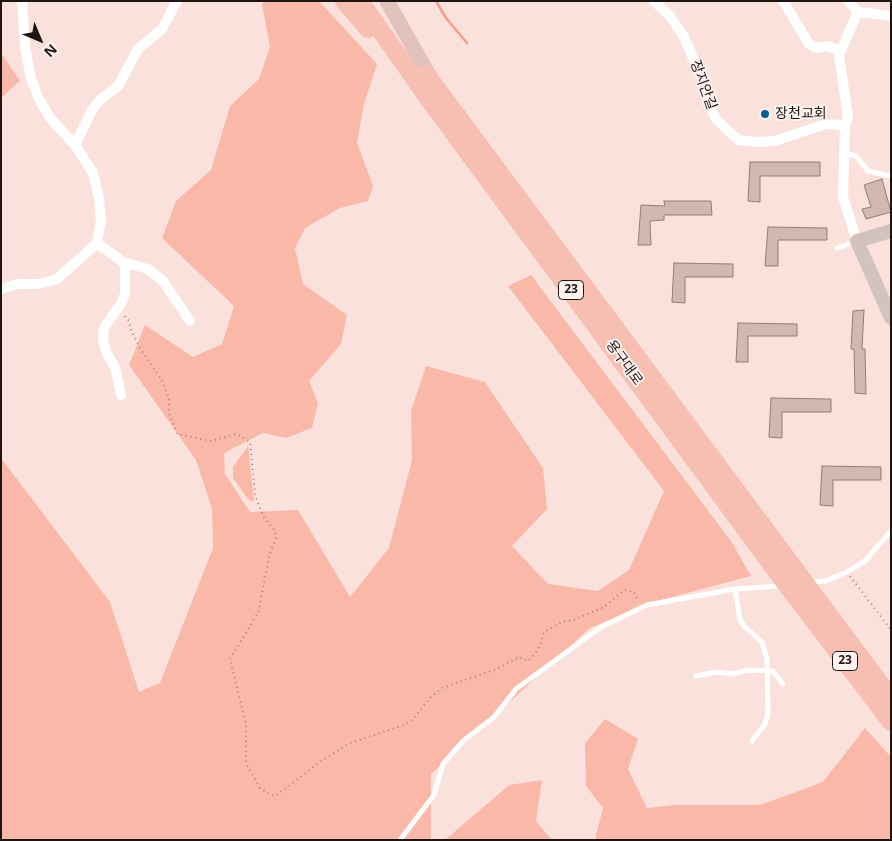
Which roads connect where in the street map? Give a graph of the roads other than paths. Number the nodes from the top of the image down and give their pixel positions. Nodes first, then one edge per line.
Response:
1 (22, 1) edge
2 (177, 1) edge
3 (344, 1) edge
4 (360, 1) edge
5 (373, 1) edge
6 (387, 1) edge
7 (654, 1) edge
8 (784, 1) edge
9 (848, 1) edge
10 (858, 12) junction
11 (891, 16) edge
12 (841, 51) junction
13 (435, 96) junction
14 (845, 124) junction
15 (75, 145) junction
16 (844, 153) junction
17 (891, 176) edge
18 (891, 231) edge
19 (857, 241) junction
20 (97, 243) junction
21 (837, 248) dead end
22 (123, 262) junction
23 (1, 289) edge
24 (891, 318) edge
25 (190, 321) dead end
26 (121, 395) dead end
27 (891, 531) edge
28 (735, 589) junction
29 (806, 596) junction
30 (767, 671) junction
31 (696, 676) dead end
32 (783, 684) dead end
33 (891, 698) edge
34 (891, 722) edge
35 (752, 741) dead end
36 (400, 840) edge

1 - 15 street
2 - 15 street
3 - 13 highway
4 - 13 highway, 용구대로 / 23
5 - 13 highway, 용구대로 / 23
6 - 13 main road
7 - 14 street, 장지안길
8 - 12 street
9 - 10 street
10 - 11 street
10 - 12 street
12 - 14 street
13 - 29 highway, 용구대로 / 23
13 - 29 highway, 용구대로 / 23
14 - 16 street
15 - 20 street
16 - 17 lane
16 - 19 street
18 - 19 street
19 - 21 lane
19 - 24 street
20 - 22 street
20 - 23 street
22 - 25 street
22 - 26 street
27 - 28 lane
28 - 30 lane
28 - 36 lane
29 - 33 highway, 용구대로 / 23
29 - 34 highway, 용구대로 / 23
30 - 31 lane
30 - 32 lane
30 - 35 lane

